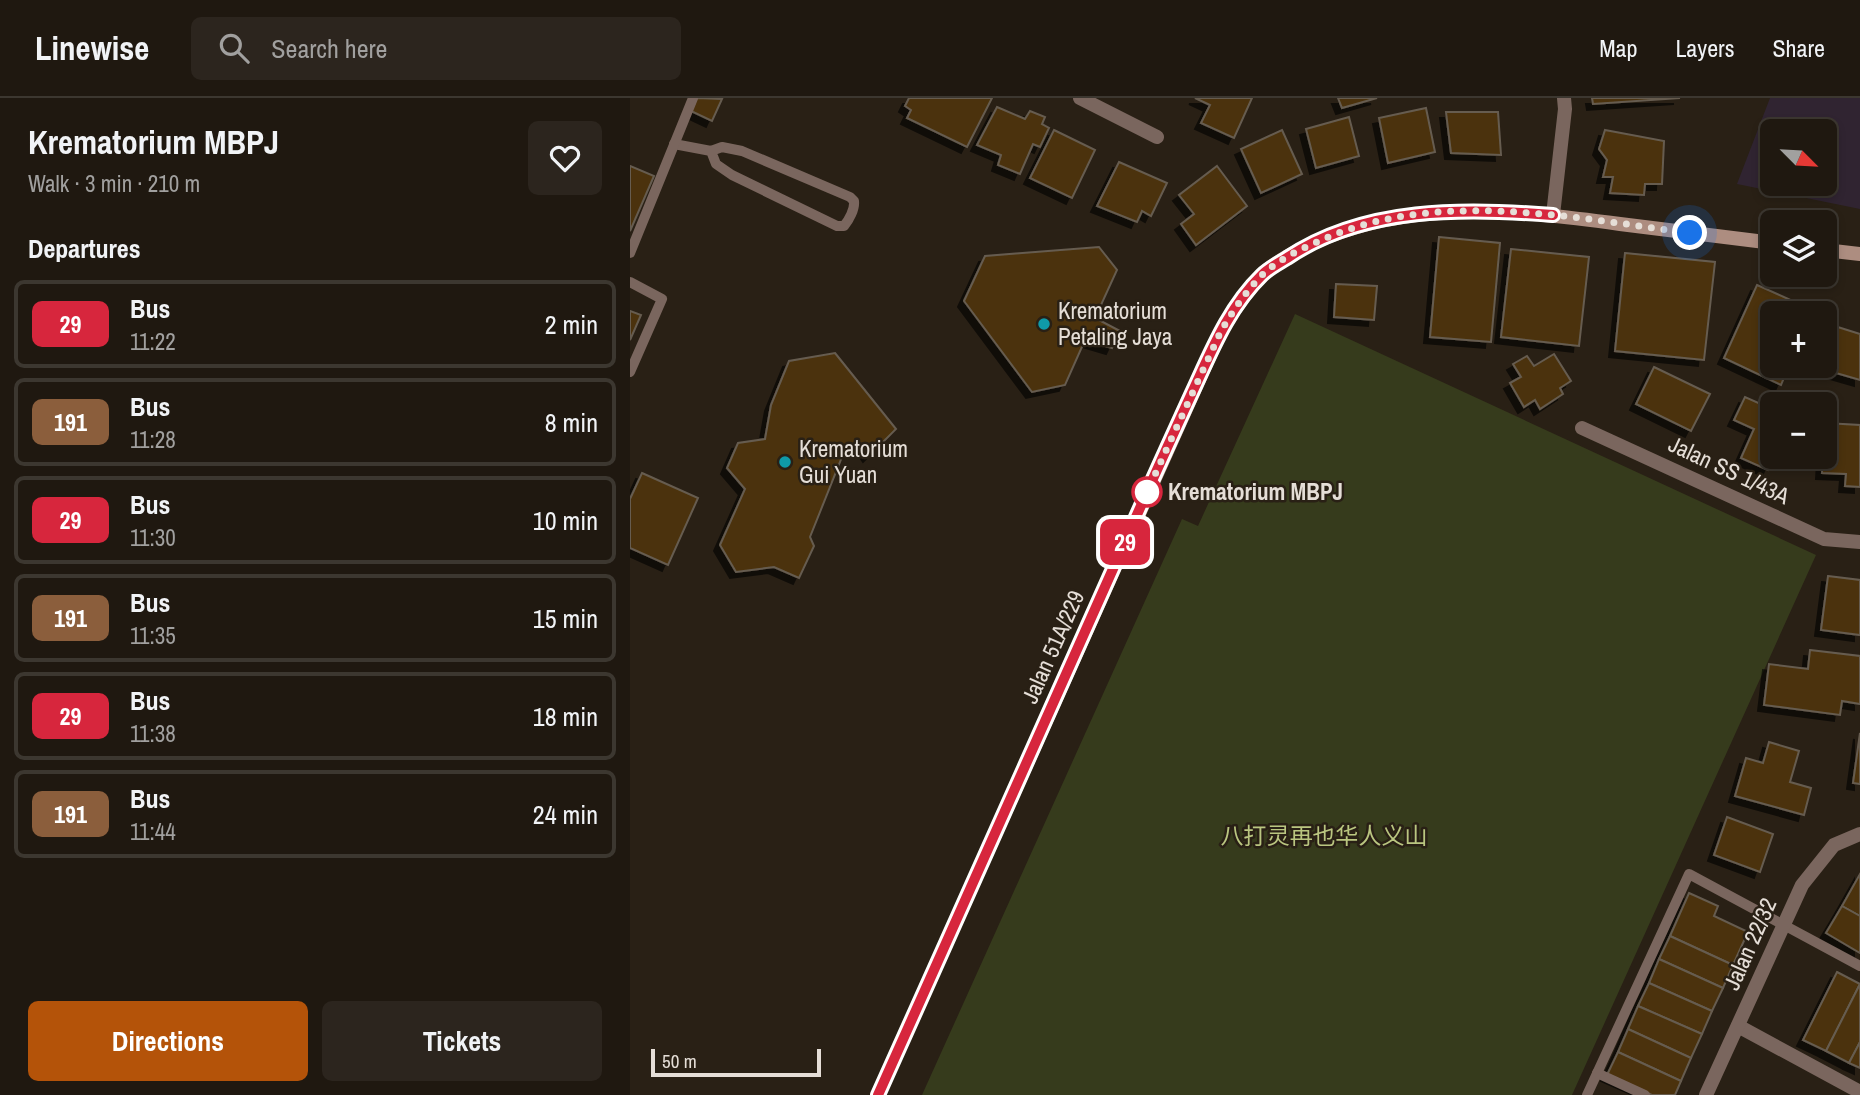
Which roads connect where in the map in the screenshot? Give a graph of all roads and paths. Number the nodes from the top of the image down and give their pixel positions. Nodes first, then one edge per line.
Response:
1 (693, 98) edge
2 (1080, 98) edge
3 (1564, 98) edge
4 (1157, 138) dead end
5 (674, 144) junction
6 (711, 151) junction
7 (1553, 215) junction
8 (1760, 241) edge
9 (1837, 251) edge
10 (630, 253) edge
11 (1860, 254) edge
12 (630, 282) edge
13 (630, 372) edge
14 (1582, 428) dead end
15 (1860, 542) edge
16 (1860, 834) edge
17 (1783, 925) junction
18 (1860, 967) edge
19 (1738, 1026) junction
20 (1597, 1073) junction
21 (1860, 1092) edge
22 (878, 1095) edge
23 (1587, 1095) edge
24 (1644, 1095) edge
25 (1706, 1095) edge

1 - 5 lane
2 - 4 street
3 - 7 street
5 - 6 lane
5 - 10 lane
6 - 6 lane
7 - 8 street, Jalan 51A/229
7 - 22 street, Jalan 51A/229
9 - 11 street
12 - 13 lane
14 - 15 street, Jalan SS 1/43A
16 - 17 street, Jalan 22/32
17 - 18 lane
17 - 19 street, Jalan 22/32
17 - 20 lane
19 - 21 street
19 - 25 street, Jalan 22/32
20 - 23 lane
20 - 24 lane

